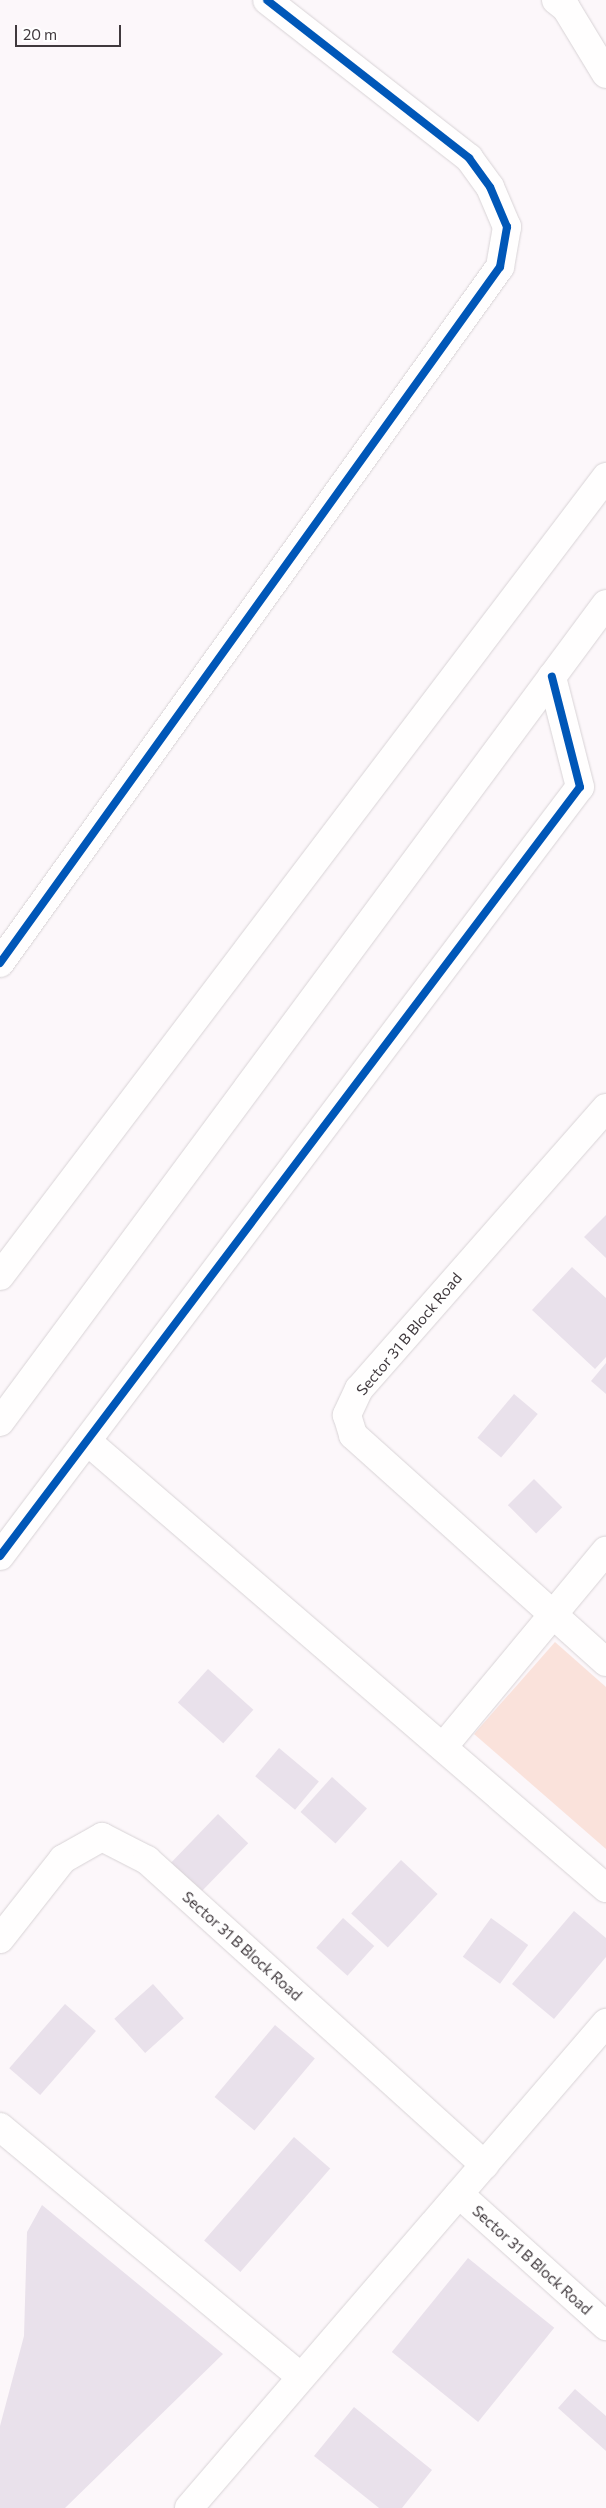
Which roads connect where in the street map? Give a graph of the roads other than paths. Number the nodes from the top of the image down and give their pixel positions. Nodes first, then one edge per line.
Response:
1 (267, 0) edge
2 (556, 0) edge
3 (606, 74) edge
4 (606, 477) edge
5 (606, 604) edge
6 (552, 677) junction
7 (0, 963) edge
8 (606, 1108) edge
9 (0, 1276) edge
10 (0, 1422) edge
11 (87, 1441) junction
12 (606, 1551) edge
13 (0, 1556) edge
14 (551, 1614) junction
15 (606, 1662) edge
16 (443, 1747) junction
17 (606, 1888) edge
18 (0, 1939) edge
19 (606, 2023) edge
20 (0, 2126) edge
21 (484, 2165) junction
22 (459, 2194) junction
23 (606, 2326) edge
24 (302, 2377) junction
25 (188, 2508) edge

1 - 7 street
2 - 3 street
4 - 9 street
5 - 6 street
6 - 10 street
6 - 11 street
8 - 14 street, Sector 31 B Block Road
11 - 13 street
11 - 16 street
12 - 14 street
14 - 15 street, Sector 31 B Block Road
14 - 16 street
16 - 17 street
18 - 21 street, Sector 31 B Block Road
19 - 21 street, Sector 31 B Block Road
20 - 24 street
21 - 22 street, Sector 31 B Block Road
22 - 23 street, Sector 31 B Block Road
22 - 24 street, Sector 31 B Block Road
24 - 25 street, Sector 31 B Block Road

